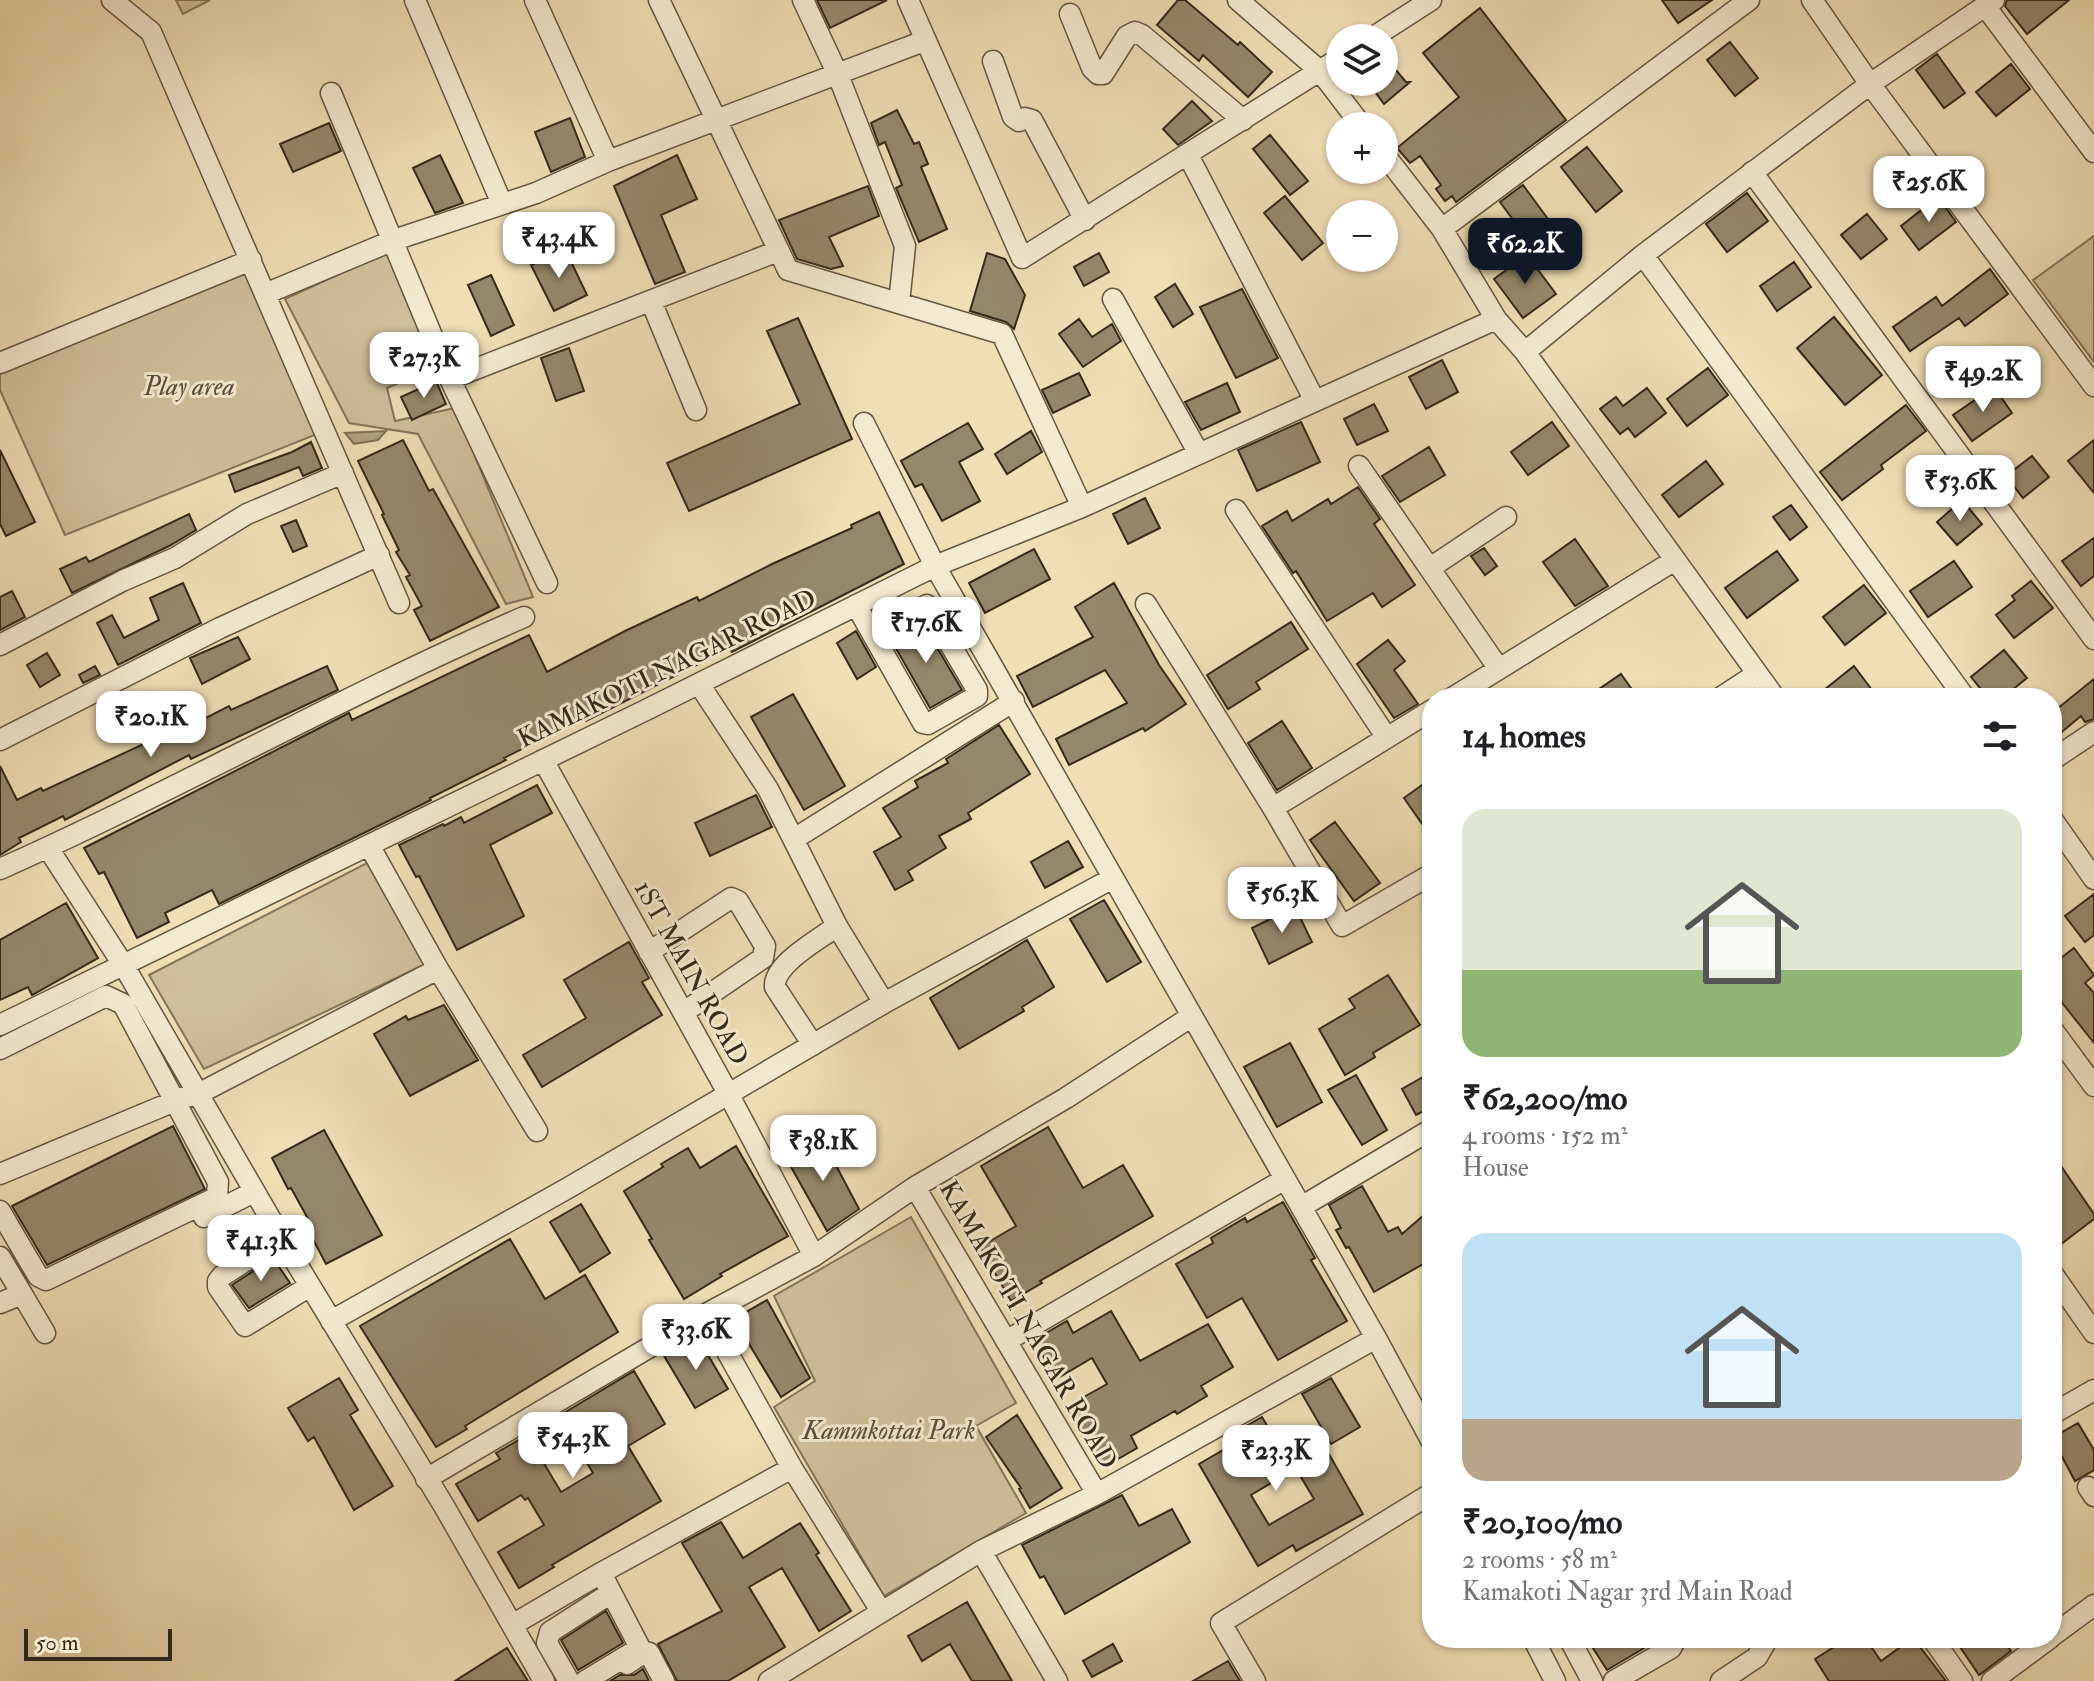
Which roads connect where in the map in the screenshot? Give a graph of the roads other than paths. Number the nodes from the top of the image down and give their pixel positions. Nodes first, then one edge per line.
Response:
1 (112, 0) edge
2 (415, 0) edge
3 (535, 0) edge
4 (659, 0) edge
5 (803, 0) edge
6 (908, 0) edge
7 (1238, 0) edge
8 (1431, 0) edge
9 (1749, 0) edge
10 (1812, 0) edge
11 (1990, 3) edge
12 (1406, 6) edge
13 (1070, 14) dead end
14 (1387, 24) edge
15 (924, 41) junction
16 (993, 61) dead end
17 (1326, 67) edge
18 (1320, 71) junction
19 (838, 75) junction
20 (1870, 84) junction
21 (331, 93) dead end
22 (1351, 112) edge
23 (717, 119) junction
24 (1243, 120) junction
25 (2094, 152) edge
26 (1188, 155) junction
27 (608, 161) junction
28 (1398, 172) edge
29 (1752, 172) junction
30 (502, 204) junction
31 (1085, 220) junction
32 (1442, 229) junction
33 (394, 240) junction
34 (778, 251) junction
35 (1643, 255) junction
36 (251, 260) junction
37 (265, 294) junction
38 (1113, 299) dead end
39 (651, 301) junction
40 (899, 303) junction
41 (1496, 319) junction
42 (1525, 352) junction
43 (0, 363) edge
44 (450, 379) junction
45 (2094, 386) edge
46 (1315, 401) junction
47 (696, 410) dead end
48 (864, 423) dead end
49 (1198, 452) junction
50 (1359, 466) dead end
51 (343, 473) junction
52 (1082, 507) junction
53 (1236, 510) dead end
54 (1506, 517) dead end
55 (379, 555) junction
56 (1675, 560) junction
57 (935, 566) junction
58 (1430, 568) junction
59 (547, 583) dead end
60 (399, 603) dead end
61 (1146, 604) dead end
62 (856, 605) junction
63 (524, 617) dead end
64 (966, 620) junction
65 (872, 632) junction
66 (944, 632) junction
67 (2094, 639) edge
68 (0, 645) edge
69 (983, 648) junction
70 (961, 662) junction
71 (1499, 669) junction
72 (1757, 674) junction
73 (699, 684) junction
74 (1468, 688) edge
75 (1735, 688) edge
76 (1768, 688) edge
77 (1958, 688) edge
78 (973, 697) junction
79 (1014, 701) junction
80 (1422, 716) edge
81 (986, 719) junction
82 (2094, 732) edge
83 (1387, 738) junction
84 (0, 740) edge
85 (2062, 753) edge
86 (543, 760) junction
87 (1273, 808) junction
88 (2062, 833) edge
89 (794, 839) junction
90 (369, 845) junction
91 (48, 848) junction
92 (0, 869) edge
93 (1113, 878) junction
94 (2094, 879) edge
95 (1422, 880) edge
96 (837, 926) junction
97 (649, 952) junction
98 (124, 966) junction
99 (438, 969) junction
100 (884, 1003) junction
101 (684, 1012) junction
102 (1192, 1016) junction
103 (0, 1025) edge
104 (2062, 1043) edge
105 (813, 1045) junction
106 (0, 1049) edge
107 (2094, 1086) edge
108 (198, 1094) junction
109 (729, 1095) junction
110 (175, 1101) junction
111 (537, 1131) dead end
112 (1422, 1135) edge
113 (0, 1174) edge
114 (1285, 1179) junction
115 (915, 1187) junction
116 (254, 1192) junction
117 (1301, 1207) junction
118 (0, 1211) edge
119 (281, 1238) junction
120 (814, 1256) junction
121 (0, 1257) edge
122 (64, 1286) dead end
123 (310, 1286) junction
124 (2062, 1287) edge
125 (22, 1294) junction
126 (0, 1303) edge
127 (706, 1314) junction
128 (331, 1321) junction
129 (45, 1333) dead end
130 (2094, 1333) edge
131 (1376, 1338) junction
132 (1006, 1341) junction
133 (2094, 1390) edge
134 (2062, 1408) edge
135 (1422, 1423) edge
136 (792, 1468) junction
137 (426, 1479) junction
138 (1097, 1494) junction
139 (1422, 1499) edge
140 (981, 1551) junction
141 (601, 1573) junction
142 (611, 1593) junction
143 (2094, 1605) edge
144 (881, 1611) junction
145 (512, 1625) junction
146 (2062, 1629) edge
147 (1538, 1648) edge
148 (1580, 1648) edge
149 (1671, 1648) edge
150 (1762, 1648) edge
151 (1939, 1648) edge
152 (2036, 1648) edge
153 (544, 1681) edge
154 (569, 1681) edge
155 (585, 1681) edge
156 (600, 1681) edge
157 (664, 1681) edge
158 (769, 1681) edge
159 (1057, 1681) edge
160 (1255, 1681) edge
161 (1555, 1681) edge
162 (1592, 1681) edge
163 (1614, 1681) edge
164 (1721, 1681) edge
165 (1962, 1681) edge
166 (1992, 1681) edge

1 - 36 street
2 - 30 street
3 - 27 street
4 - 23 street
5 - 19 street
6 - 15 street
7 - 18 street
8 - 12 street
9 - 32 street
10 - 20 street
11 - 20 street
11 - 25 street
12 - 14 street
13 - 24 street
15 - 19 street
15 - 31 street
16 - 31 street
17 - 18 street
18 - 22 street
18 - 24 street
19 - 23 street
19 - 40 street
20 - 29 street
20 - 45 street
21 - 33 street
23 - 27 street
23 - 34 street
24 - 26 street
26 - 31 street
26 - 46 street
27 - 30 street
28 - 32 street
29 - 35 street
29 - 67 street
30 - 33 street
32 - 41 street
33 - 37 street
33 - 44 street
34 - 39 street
34 - 40 street
35 - 42 street
35 - 77 street
36 - 37 street
36 - 43 street
37 - 51 street
38 - 49 street
39 - 44 street
39 - 47 street
40 - 52 street
41 - 42 street
41 - 46 street, KAMAKOTI NAGAR ROAD
42 - 56 street
44 - 59 street
46 - 49 street, KAMAKOTI NAGAR ROAD
48 - 57 street
49 - 52 street, KAMAKOTI NAGAR ROAD
50 - 58 street
51 - 55 street
51 - 68 street
52 - 57 street, KAMAKOTI NAGAR ROAD
53 - 83 street
54 - 58 street
55 - 60 street
55 - 84 street
56 - 71 street
56 - 72 street
57 - 62 street, KAMAKOTI NAGAR ROAD
57 - 64 street
58 - 71 street
61 - 87 street
62 - 65 street
62 - 73 street, KAMAKOTI NAGAR ROAD
63 - 91 street
64 - 66 street
64 - 69 street
65 - 66 street
65 - 78 street
66 - 70 street
69 - 70 street
69 - 79 street
70 - 78 street
71 - 74 street
72 - 75 street
72 - 76 street
73 - 86 street, KAMAKOTI NAGAR ROAD
73 - 89 street
78 - 81 street
79 - 81 street
79 - 93 street
80 - 83 street
81 - 89 street
82 - 85 street
83 - 87 street
86 - 90 street, KAMAKOTI NAGAR ROAD
86 - 97 street, 1ST MAIN ROAD
87 - 95 street
88 - 94 street
89 - 96 street
90 - 98 street, KAMAKOTI NAGAR ROAD
90 - 99 street
91 - 92 street
91 - 98 street
93 - 100 street
93 - 102 street
96 - 100 street
96 - 105 street
97 - 101 street, 1ST MAIN ROAD
97 - 101 street
98 - 103 street, KAMAKOTI NAGAR ROAD
98 - 108 street
99 - 108 street
99 - 111 street
100 - 105 street
101 - 109 street, 1ST MAIN ROAD
102 - 114 street
102 - 115 street, KAMAKOTI NAGAR ROAD
104 - 107 street
105 - 109 street
106 - 110 street
108 - 110 street
108 - 116 street
109 - 120 street, 1ST MAIN ROAD
109 - 128 street
110 - 113 street
110 - 118 street
112 - 117 street
114 - 117 street
114 - 132 street
115 - 120 street
115 - 132 street, KAMAKOTI NAGAR ROAD
116 - 119 street
116 - 122 street
117 - 131 street
119 - 123 street
119 - 123 street
120 - 127 street
121 - 125 street
123 - 128 street
124 - 130 street
125 - 126 street
125 - 129 street
127 - 136 street
127 - 137 street
128 - 137 street
131 - 135 street
131 - 138 street, KAMAKOTI NAGAR ROAD
132 - 138 street, KAMAKOTI NAGAR ROAD
133 - 134 street
136 - 141 street
136 - 144 street
137 - 145 street
138 - 140 street
139 - 160 street
140 - 144 street
140 - 159 street
141 - 142 street
141 - 145 street
142 - 154 street
142 - 155 street
143 - 146 street
144 - 158 street
145 - 153 street
147 - 161 street
148 - 162 street
149 - 163 street
150 - 164 street
151 - 165 street
152 - 166 street
156 - 157 street

